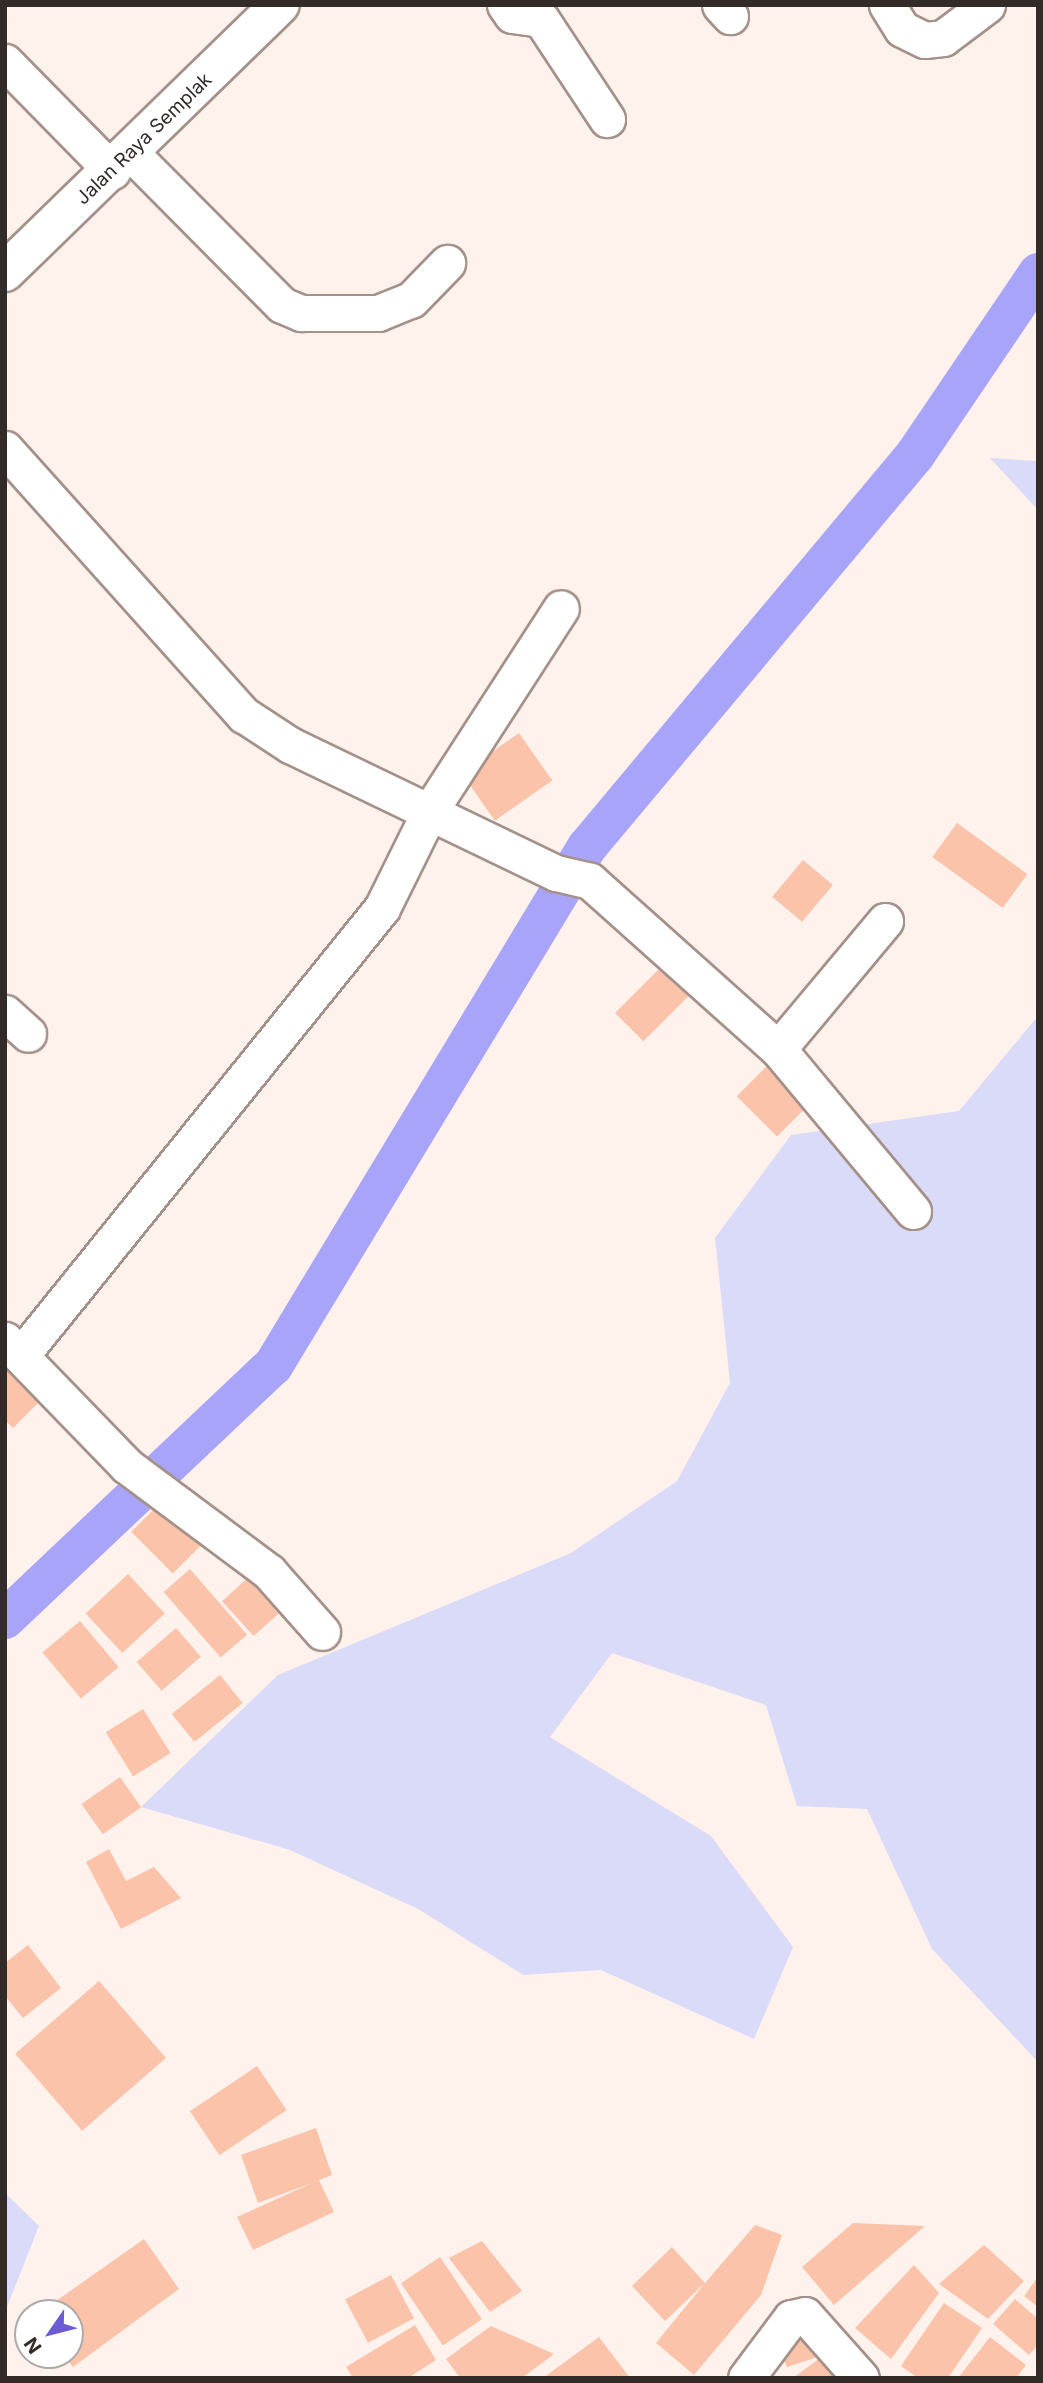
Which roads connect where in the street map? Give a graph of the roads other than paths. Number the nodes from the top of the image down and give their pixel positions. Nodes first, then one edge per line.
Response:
1 (280, 5) edge
2 (505, 5) edge
3 (887, 5) edge
4 (987, 5) edge
5 (5, 62) edge
6 (607, 119) dead end
7 (122, 162) junction
8 (447, 262) dead end
9 (5, 272) edge
10 (5, 449) edge
11 (561, 608) dead end
12 (431, 809) junction
13 (885, 921) dead end
14 (778, 1049) junction
15 (913, 1211) dead end
16 (13, 1347) edge
17 (322, 1632) dead end
18 (746, 2378) edge
19 (861, 2378) edge

1 - 7 main road, Jalan Raya Semplak
2 - 6 street
3 - 4 street
5 - 7 street
7 - 8 street
7 - 9 main road, Jalan Raya Semplak
10 - 12 street
11 - 12 street
12 - 14 street
12 - 16 street
13 - 14 street
14 - 15 street
16 - 17 street
18 - 19 street

